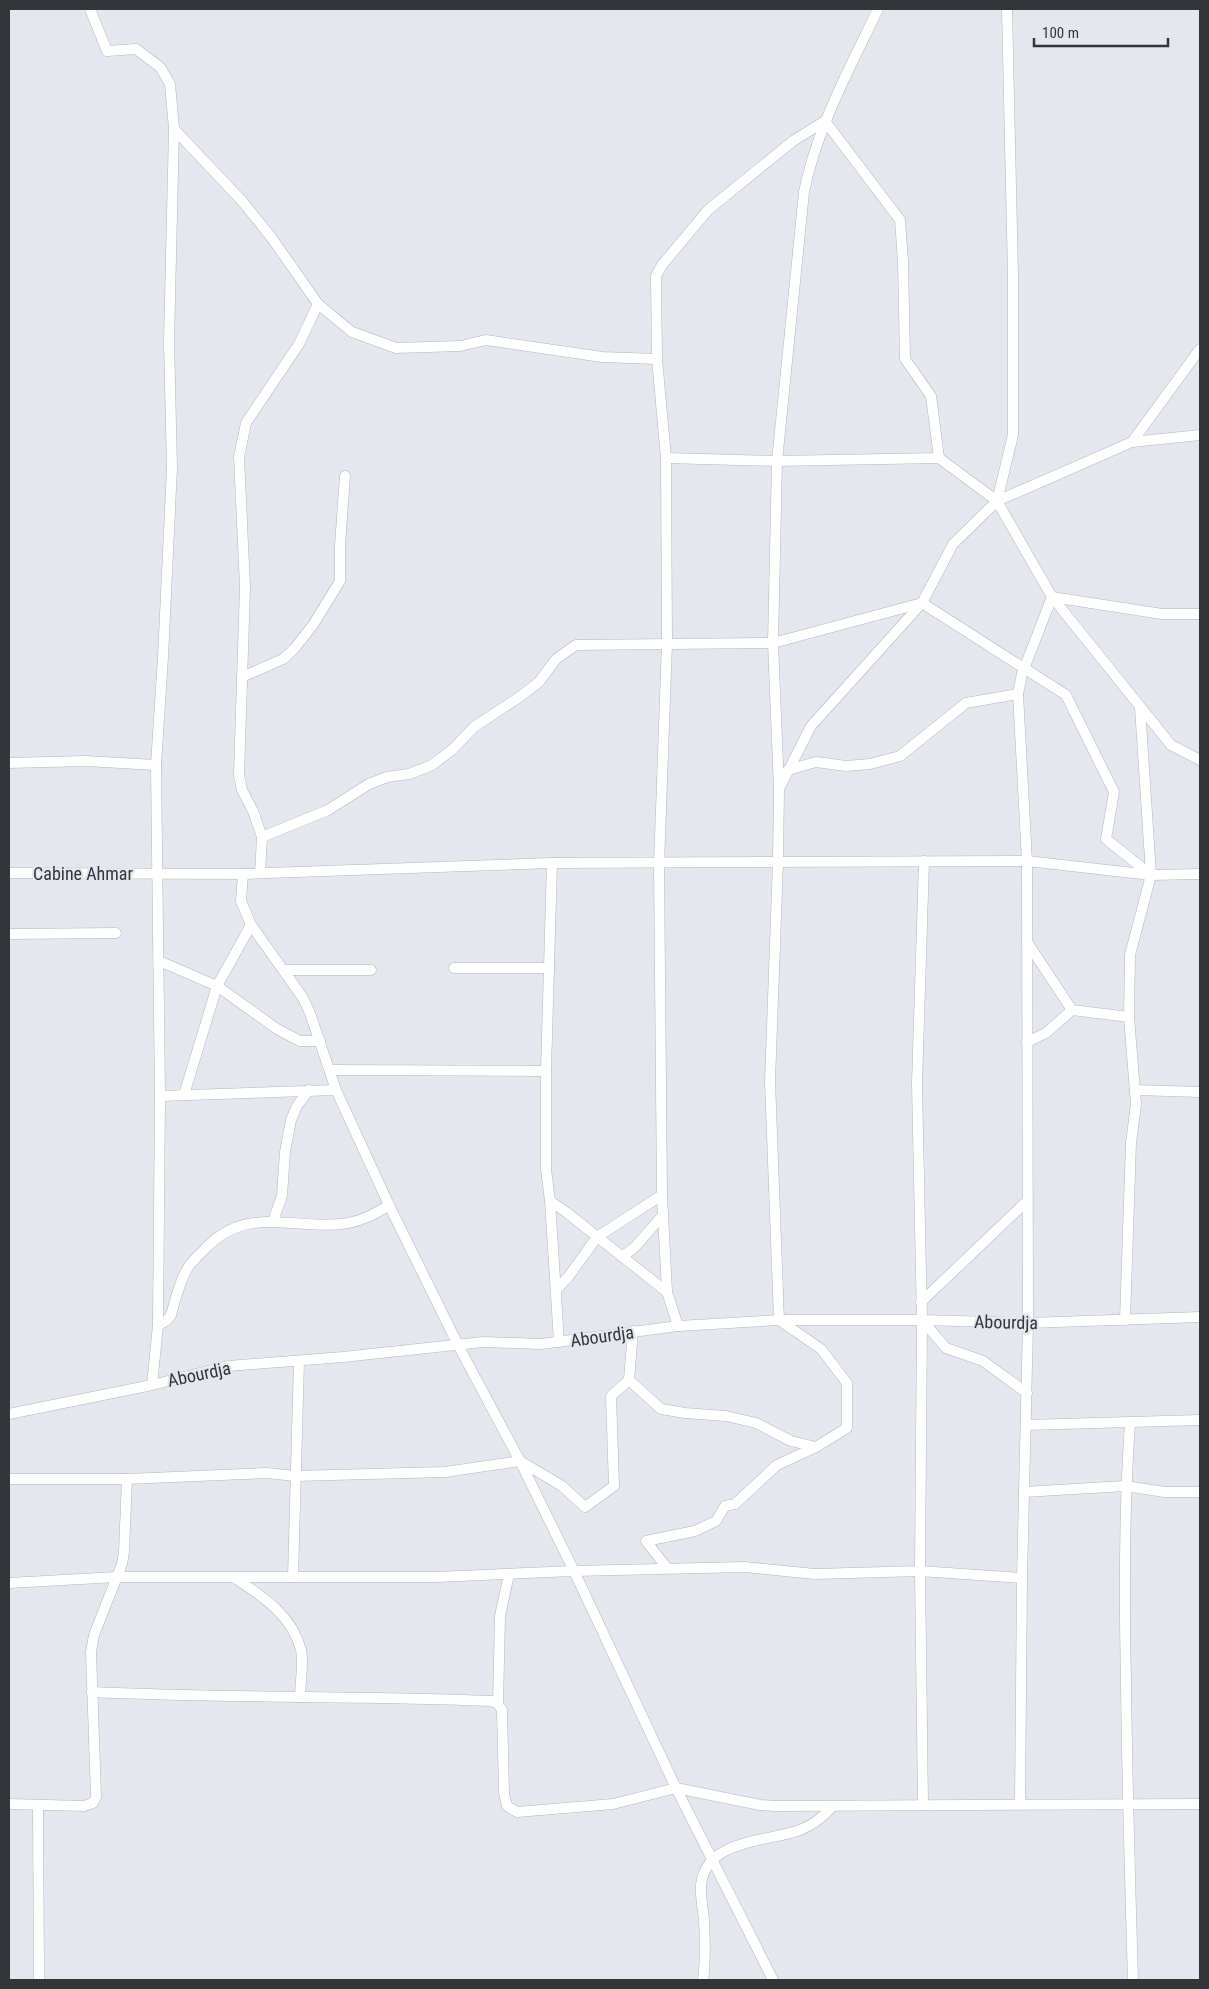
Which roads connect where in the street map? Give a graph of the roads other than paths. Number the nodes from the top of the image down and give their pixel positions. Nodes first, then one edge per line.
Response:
1 (90, 9) edge
2 (878, 9) edge
3 (1007, 9) edge
4 (825, 121) junction
5 (174, 129) junction
6 (318, 304) junction
7 (1200, 349) edge
8 (657, 358) junction
9 (1200, 435) edge
10 (1132, 442) junction
11 (666, 458) junction
12 (939, 458) junction
13 (777, 461) junction
14 (345, 476) dead end
15 (997, 501) junction
16 (1052, 597) junction
17 (922, 604) junction
18 (1200, 614) edge
19 (667, 643) junction
20 (773, 643) junction
21 (1024, 668) junction
22 (242, 677) junction
23 (1018, 694) junction
24 (1140, 707) junction
25 (1200, 760) edge
26 (9, 763) edge
27 (156, 764) junction
28 (788, 770) junction
29 (778, 789) junction
30 (262, 838) junction
31 (924, 861) junction
32 (1027, 861) junction
33 (778, 862) junction
34 (552, 863) junction
35 (659, 864) junction
36 (157, 873) junction
37 (260, 873) junction
38 (9, 874) edge
39 (243, 874) junction
40 (1200, 874) edge
41 (1151, 875) junction
42 (251, 924) junction
43 (116, 933) dead end
44 (9, 934) edge
45 (1027, 942) junction
46 (159, 961) junction
47 (454, 968) dead end
48 (549, 968) junction
49 (284, 970) junction
50 (371, 970) dead end
51 (217, 986) junction
52 (1072, 1010) junction
53 (1128, 1017) junction
54 (320, 1041) junction
55 (1027, 1042) junction
56 (330, 1070) junction
57 (546, 1071) junction
58 (309, 1090) junction
59 (336, 1090) junction
60 (1135, 1090) junction
61 (1200, 1092) edge
62 (184, 1095) junction
63 (160, 1096) junction
64 (662, 1195) junction
65 (550, 1201) junction
66 (1027, 1202) junction
67 (389, 1205) junction
68 (663, 1215) junction
69 (273, 1221) junction
70 (597, 1237) junction
71 (622, 1257) junction
72 (556, 1290) junction
73 (667, 1292) junction
74 (921, 1302) junction
75 (1200, 1317) edge
76 (779, 1320) junction
77 (922, 1320) junction
78 (1125, 1320) junction
79 (1028, 1323) junction
80 (158, 1326) junction
81 (678, 1326) junction
82 (633, 1331) junction
83 (559, 1342) junction
84 (458, 1345) junction
85 (300, 1361) junction
86 (629, 1380) junction
87 (152, 1384) junction
88 (1027, 1394) junction
89 (9, 1414) edge
90 (1200, 1420) edge
91 (1130, 1423) junction
92 (1026, 1425) junction
93 (816, 1448) junction
94 (520, 1461) junction
95 (295, 1476) junction
96 (9, 1478) edge
97 (127, 1479) junction
98 (1125, 1486) junction
99 (1024, 1492) junction
100 (1200, 1492) edge
101 (667, 1568) junction
102 (574, 1571) junction
103 (920, 1571) junction
104 (509, 1574) junction
105 (117, 1577) junction
106 (234, 1577) junction
107 (293, 1578) junction
108 (1022, 1578) junction
109 (9, 1583) edge
110 (92, 1692) junction
111 (300, 1697) junction
112 (498, 1704) junction
113 (676, 1788) junction
114 (9, 1804) edge
115 (38, 1804) junction
116 (1020, 1804) junction
117 (1127, 1804) junction
118 (1200, 1804) edge
119 (923, 1805) junction
120 (833, 1806) junction
121 (713, 1861) junction
122 (39, 1980) edge
123 (703, 1980) edge
124 (773, 1980) edge
125 (1133, 1980) edge

1 - 5 street
2 - 4 street
3 - 15 street
4 - 8 street
4 - 12 street
4 - 13 street
5 - 6 street
5 - 27 street
6 - 8 street
6 - 22 street
7 - 10 street
8 - 11 street
9 - 10 street
10 - 15 street
11 - 13 street
11 - 19 street
12 - 13 street
12 - 15 street
13 - 20 street
14 - 22 street
15 - 16 street
15 - 17 street
16 - 18 street
16 - 21 street
16 - 24 street
17 - 20 street
17 - 21 street
17 - 28 street
19 - 20 street
19 - 30 street
19 - 35 street
20 - 29 street
21 - 23 street
21 - 41 street
22 - 30 street
23 - 28 street
23 - 32 street
24 - 25 street
24 - 41 street
26 - 27 street
27 - 36 street
28 - 29 street
29 - 33 street
30 - 37 street
31 - 32 street, Cabine Ahmar
31 - 33 street, Cabine Ahmar
31 - 74 street
32 - 41 street, Cabine Ahmar
32 - 45 street
33 - 35 street, Cabine Ahmar
33 - 76 street
34 - 35 street, Cabine Ahmar
34 - 37 street, Cabine Ahmar
34 - 48 street
35 - 64 street
36 - 38 street, Cabine Ahmar
36 - 39 street, Cabine Ahmar
36 - 46 street
37 - 39 street, Cabine Ahmar
39 - 42 street
40 - 41 street, Cabine Ahmar
41 - 53 street
42 - 49 street
42 - 51 street
43 - 44 street
45 - 52 street
45 - 55 street
46 - 51 street
46 - 63 street
47 - 48 street
48 - 57 street
49 - 50 street
49 - 54 street
51 - 54 street
51 - 62 street
52 - 53 street
52 - 55 street
53 - 60 street
54 - 56 street
55 - 66 street
56 - 57 street
56 - 59 street
57 - 65 street
58 - 59 street
58 - 62 street
58 - 69 street
59 - 67 street
60 - 61 street
60 - 78 street
62 - 63 street
63 - 80 street
64 - 68 street
64 - 70 street
65 - 70 street
65 - 72 street
66 - 74 street
66 - 79 street
67 - 69 street
67 - 84 street
68 - 71 street
68 - 73 street
69 - 80 street
70 - 71 street
70 - 72 street
71 - 73 street
72 - 83 street
73 - 81 street
74 - 77 street
75 - 78 street, Abourdja
76 - 77 street, Abourdja
76 - 81 street, Abourdja
76 - 93 street
77 - 79 street, Abourdja
77 - 88 street
77 - 103 street
78 - 79 street, Abourdja
79 - 88 street
80 - 87 street
81 - 82 street, Abourdja
82 - 83 street, Abourdja
82 - 86 street
83 - 84 street, Abourdja
84 - 85 street, Abourdja
84 - 94 street
85 - 87 street, Abourdja
85 - 95 street
86 - 93 street
86 - 94 street
87 - 89 street, Abourdja
88 - 92 street
90 - 91 street
91 - 92 street
91 - 98 street
92 - 99 street
93 - 101 street
94 - 95 street
94 - 102 street
95 - 97 street
95 - 107 street
96 - 97 street
97 - 105 street
98 - 99 street
98 - 100 street
98 - 117 street
99 - 108 street
101 - 102 street
101 - 103 street
102 - 104 street
102 - 113 street
103 - 108 street
103 - 119 street
104 - 107 street
104 - 112 street
105 - 106 street
105 - 109 street
105 - 110 street
106 - 107 street
106 - 111 street
108 - 116 street
110 - 111 street
110 - 115 street
111 - 112 street
112 - 113 street
113 - 120 street
113 - 121 street
114 - 115 street
115 - 122 street
116 - 117 street
116 - 119 street
117 - 118 street
117 - 125 street
119 - 120 street
120 - 121 street
121 - 123 street
121 - 124 street

